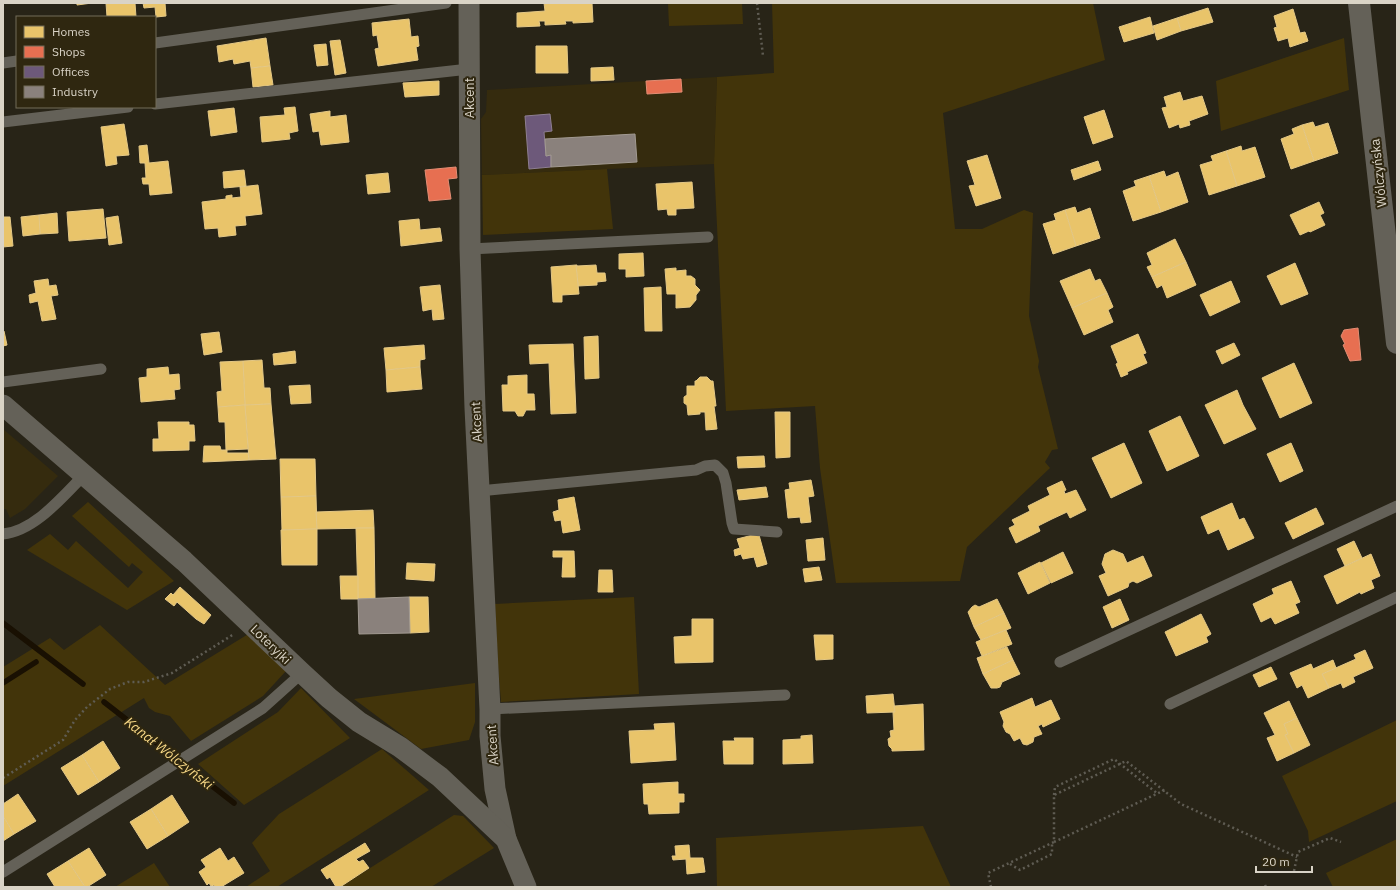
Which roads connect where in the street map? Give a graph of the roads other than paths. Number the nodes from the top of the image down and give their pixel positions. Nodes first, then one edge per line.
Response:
1 (446, 3) edge
2 (469, 3) edge
3 (1359, 3) edge
4 (156, 43) edge
5 (16, 62) edge
6 (3, 63) edge
7 (469, 69) junction
8 (156, 104) edge
9 (120, 108) edge
10 (3, 122) edge
11 (708, 237) dead end
12 (470, 249) junction
13 (1397, 342) edge
14 (101, 369) dead end
15 (3, 382) edge
16 (3, 405) edge
17 (85, 474) junction
18 (479, 491) junction
19 (1397, 506) edge
20 (777, 532) dead end
21 (3, 534) edge
22 (1397, 597) edge
23 (1060, 662) dead end
24 (302, 673) junction
25 (785, 695) dead end
26 (1170, 704) dead end
27 (490, 709) junction
28 (506, 839) junction
29 (3, 872) edge
30 (526, 887) edge

1 - 4 lane
2 - 7 street, Akcent
3 - 13 street, Wólczyńska
5 - 6 lane
7 - 8 lane
7 - 12 street, Akcent
9 - 10 lane
11 - 12 lane
12 - 18 street, Akcent
14 - 15 lane
16 - 17 street, Loteryjki
17 - 21 lane
17 - 24 street, Loteryjki
18 - 20 lane
18 - 27 street, Akcent
19 - 23 lane
22 - 26 lane
24 - 28 street, Loteryjki
24 - 29 lane
25 - 27 lane
27 - 28 street, Akcent
28 - 30 street, Loteryjki

